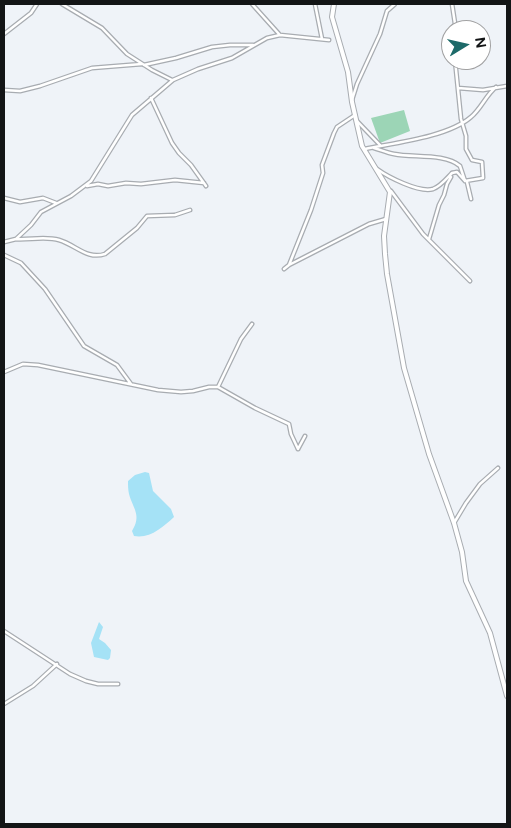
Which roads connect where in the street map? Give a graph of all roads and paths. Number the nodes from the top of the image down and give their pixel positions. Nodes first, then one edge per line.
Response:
1 (37, 4) edge
2 (62, 4) edge
3 (252, 4) edge
4 (315, 4) edge
5 (334, 4) edge
6 (394, 4) edge
7 (452, 4) edge
8 (391, 5) edge
9 (454, 20) edge
10 (4, 34) edge
11 (280, 35) junction
12 (322, 39) junction
13 (329, 40) dead end
14 (255, 45) junction
15 (142, 65) junction
16 (456, 70) edge
17 (173, 80) junction
18 (507, 86) edge
19 (458, 88) junction
20 (496, 88) junction
21 (4, 90) edge
22 (151, 98) junction
23 (352, 102) junction
24 (355, 117) junction
25 (462, 124) junction
26 (381, 146) junction
27 (373, 148) junction
28 (364, 150) junction
29 (374, 166) junction
30 (452, 173) junction
31 (466, 182) junction
32 (84, 186) junction
33 (387, 186) junction
34 (4, 198) edge
35 (471, 199) dead end
36 (57, 203) junction
37 (190, 210) dead end
38 (386, 219) junction
39 (16, 239) junction
40 (428, 239) junction
41 (4, 242) edge
42 (4, 255) edge
43 (289, 265) junction
44 (284, 269) dead end
45 (470, 281) dead end
46 (252, 324) dead end
47 (4, 372) edge
48 (131, 384) junction
49 (218, 387) junction
50 (305, 436) dead end
51 (498, 468) dead end
52 (454, 523) junction
53 (4, 631) edge
54 (57, 664) junction
55 (118, 684) dead end
56 (507, 696) edge
57 (4, 704) edge

1 - 10 street
2 - 15 street
3 - 11 street
4 - 12 street
5 - 23 street
6 - 8 street
7 - 9 street
8 - 23 street
11 - 12 street
11 - 14 street
12 - 13 street
14 - 15 street
14 - 17 street
15 - 17 street
15 - 21 street
16 - 19 street
17 - 22 street
18 - 20 street
19 - 20 street
19 - 25 street
20 - 25 street
22 - 32 street
22 - 32 street
23 - 24 street
24 - 26 street
24 - 28 street
24 - 43 street
25 - 26 street
25 - 31 street
26 - 27 street
27 - 28 street
27 - 31 street
28 - 29 street
29 - 30 street
29 - 33 street
30 - 31 street
30 - 40 street
31 - 35 street
32 - 36 street
33 - 38 street
33 - 40 street
34 - 36 street
36 - 39 street
37 - 39 street
38 - 43 street
38 - 52 street
39 - 41 street
40 - 45 street
42 - 48 street
43 - 44 street
46 - 49 street
47 - 48 street
48 - 49 street
49 - 50 street
51 - 52 street
52 - 56 street
53 - 54 street
54 - 55 street
54 - 57 street

